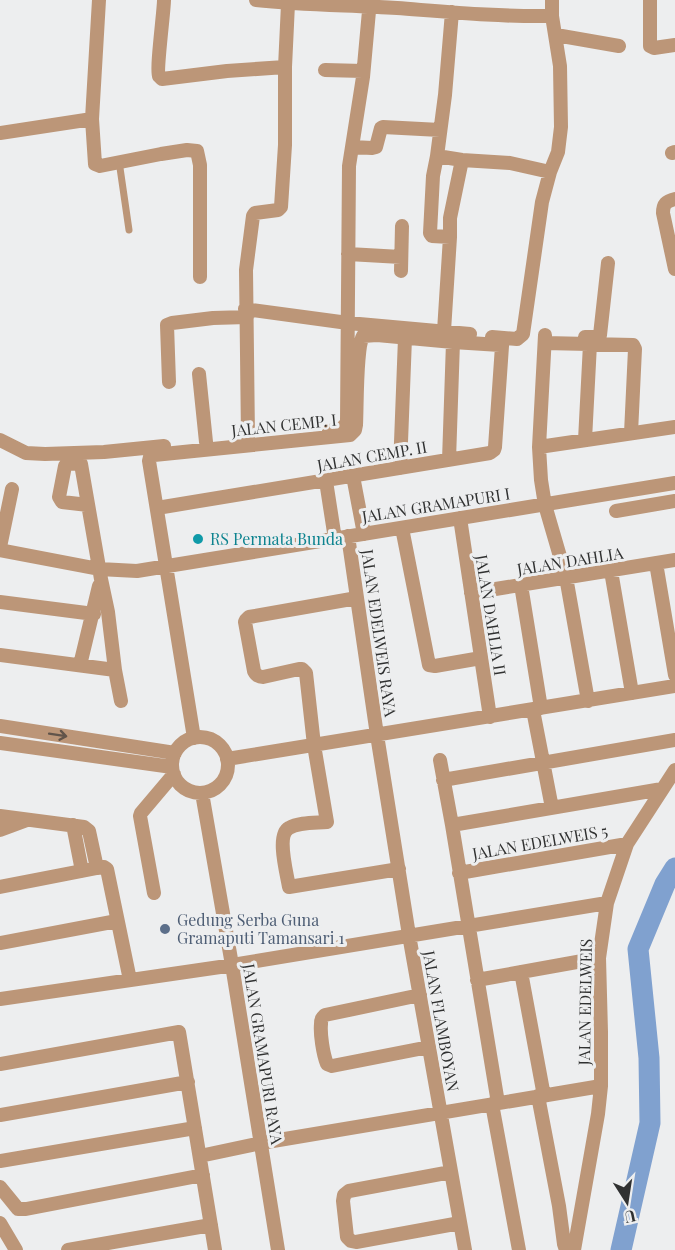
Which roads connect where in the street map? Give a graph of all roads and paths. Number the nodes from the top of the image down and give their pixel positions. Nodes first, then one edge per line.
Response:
1 (99, 0) edge
2 (164, 0) edge
3 (256, 0) edge
4 (552, 0) edge
5 (650, 0) edge
6 (281, 2) edge
7 (370, 3) edge
8 (459, 8) edge
9 (552, 16) junction
10 (556, 34) junction
11 (675, 45) edge
12 (619, 46) dead end
13 (285, 67) junction
14 (326, 70) dead end
15 (363, 71) junction
16 (92, 119) junction
17 (440, 130) junction
18 (0, 133) edge
19 (352, 147) junction
20 (437, 156) junction
21 (462, 160) junction
22 (119, 162) junction
23 (550, 172) junction
24 (675, 199) edge
25 (402, 226) dead end
26 (129, 230) dead end
27 (450, 237) junction
28 (673, 248) edge
29 (348, 254) junction
30 (608, 263) dead end
31 (675, 269) edge
32 (200, 277) dead end
33 (246, 313) junction
34 (348, 323) junction
35 (444, 332) junction
36 (523, 334) junction
37 (405, 338) junction
38 (545, 339) junction
39 (453, 342) junction
40 (590, 344) junction
41 (502, 352) joint
42 (200, 374) dead end
43 (169, 382) dead end
44 (675, 427) edge
45 (631, 433) junction
46 (248, 438) junction
47 (0, 440) edge
48 (585, 440) junction
49 (206, 442) junction
50 (539, 447) junction
51 (449, 460) junction
52 (400, 468) junction
53 (353, 476) junction
54 (326, 481) junction
55 (675, 483) edge
56 (12, 489) dead end
57 (614, 493) junction
58 (675, 501) edge
59 (88, 505) dead end
60 (545, 505) junction
61 (157, 508) junction
62 (460, 518) junction
63 (2, 524) edge
64 (402, 528) junction
65 (364, 534) junction
66 (341, 537) junction
67 (0, 549) edge
68 (675, 560) edge
69 (656, 563) junction
70 (167, 566) junction
71 (611, 571) junction
72 (100, 574) junction
73 (566, 578) junction
74 (521, 585) junction
75 (471, 593) junction
76 (357, 598) junction
77 (0, 602) edge
78 (94, 614) junction
79 (0, 655) edge
80 (481, 658) junction
81 (80, 665) junction
82 (115, 670) junction
83 (675, 675) edge
84 (675, 686) edge
85 (632, 693) junction
86 (588, 700) junction
87 (121, 701) dead end
88 (537, 709) junction
89 (490, 717) junction
90 (0, 726) edge
91 (377, 735) junction
92 (194, 738) junction
93 (675, 740) edge
94 (0, 743) edge
95 (314, 745) junction
96 (176, 753) junction
97 (227, 759) junction
98 (440, 760) dead end
99 (543, 762) junction
100 (173, 770) junction
101 (675, 770) edge
102 (443, 780) junction
103 (662, 789) junction
104 (202, 793) junction
105 (552, 808) junction
106 (0, 816) edge
107 (29, 820) junction
108 (73, 825) junction
109 (452, 825) junction
110 (0, 830) edge
111 (627, 844) junction
112 (97, 868) junction
113 (399, 869) junction
114 (82, 871) junction
115 (459, 873) junction
116 (0, 887) edge
117 (154, 893) dead end
118 (608, 903) junction
119 (117, 921) junction
120 (468, 926) junction
121 (409, 935) junction
122 (0, 943) edge
123 (599, 958) junction
124 (232, 964) junction
125 (521, 972) junction
126 (130, 980) junction
127 (477, 980) junction
128 (420, 995) junction
129 (0, 999) edge
130 (429, 1047) junction
131 (0, 1064) edge
132 (188, 1082) junction
133 (601, 1086) junction
134 (541, 1096) junction
135 (495, 1103) junction
136 (441, 1113) junction
137 (0, 1115) edge
138 (195, 1128) junction
139 (261, 1143) junction
140 (200, 1156) junction
141 (0, 1161) edge
142 (451, 1172) junction
143 (202, 1176) junction
144 (0, 1187) edge
145 (0, 1223) edge
146 (460, 1223) junction
147 (211, 1225) junction
148 (16, 1250) edge
149 (68, 1250) edge
150 (215, 1250) edge
151 (278, 1250) edge
152 (465, 1250) edge
153 (519, 1250) edge
154 (566, 1250) edge
155 (574, 1250) edge

1 - 16 street
2 - 13 street
3 - 6 street
4 - 9 street
5 - 11 street
6 - 7 street
6 - 13 street
7 - 8 street
7 - 15 street
8 - 9 street
8 - 17 street
9 - 10 street
10 - 12 street
10 - 23 street
13 - 33 street
14 - 15 street
15 - 19 street
16 - 18 street
16 - 22 street
17 - 19 street
17 - 20 street
19 - 29 street
20 - 21 street
20 - 27 street
21 - 23 street
21 - 27 street
22 - 26 lane
22 - 32 street
23 - 36 street
24 - 28 street
25 - 29 street
27 - 35 street
28 - 31 street
29 - 34 street
30 - 38 street
33 - 34 street
33 - 43 street
33 - 46 street
34 - 35 street
34 - 46 street
35 - 36 street
36 - 38 street
37 - 39 street, JALAN CEMP. I
37 - 52 street
37 - 61 street, JALAN CEMP. I
38 - 40 street
38 - 50 street
39 - 41 street, JALAN CEMP. I
39 - 51 street
40 - 45 street
40 - 48 street
41 - 51 street, JALAN CEMP. II
42 - 49 street
44 - 45 street
45 - 48 street
46 - 49 street
47 - 49 street
48 - 50 street
50 - 60 street
51 - 52 street, JALAN CEMP. II
52 - 53 street, JALAN CEMP. II
53 - 54 street, JALAN CEMP. II
53 - 65 street
54 - 61 street, JALAN CEMP. II
54 - 66 street, JALAN EDELWEIS RAYA
55 - 57 street, JALAN GRAMAPURI I
56 - 63 street
57 - 58 street
57 - 60 street, JALAN GRAMAPURI I
59 - 72 street
60 - 62 street, JALAN GRAMAPURI I
60 - 73 street
61 - 70 street
62 - 64 street, JALAN GRAMAPURI I
62 - 75 street, JALAN DAHLIA II
63 - 67 street
64 - 65 street, JALAN GRAMAPURI I
64 - 80 street
65 - 66 street, JALAN GRAMAPURI I
66 - 70 street, JALAN GRAMAPURI I
66 - 76 street, JALAN EDELWEIS RAYA
67 - 72 street, JALAN GRAMAPURI I
68 - 69 street, JALAN DAHLIA
69 - 71 street, JALAN DAHLIA
69 - 83 street
70 - 72 street, JALAN GRAMAPURI I
70 - 92 street
71 - 73 street, JALAN DAHLIA
71 - 85 street
72 - 78 street
72 - 82 street
73 - 74 street, JALAN DAHLIA
73 - 86 street
74 - 75 street, JALAN DAHLIA
74 - 88 street
75 - 80 street, JALAN DAHLIA II
76 - 91 street, JALAN EDELWEIS RAYA
76 - 95 street
77 - 78 street
78 - 81 street
79 - 81 street
80 - 89 street, JALAN DAHLIA II
81 - 82 street
82 - 87 street
84 - 85 street
85 - 86 street
86 - 88 street
88 - 89 street
88 - 99 street
89 - 91 street
90 -> 96 street
91 - 95 street
91 - 113 street, JALAN EDELWEIS RAYA
92 - 96 street
92 - 97 street
93 - 99 street
94 - 100 street
95 - 97 street
95 - 113 street
96 - 100 street
97 - 104 street
98 - 102 street
99 - 102 street
99 - 105 street
100 - 104 street
100 - 117 street
101 - 103 street, JALAN EDELWEIS
102 - 109 street
103 - 105 street
103 - 111 street, JALAN EDELWEIS
104 - 124 street, JALAN GRAMAPURI RAYA
105 - 109 street
106 - 107 street
107 - 108 street
107 - 110 street
108 - 112 street
108 - 114 street
109 - 115 street
111 - 115 street, JALAN EDELWEIS 5
111 - 118 street, JALAN EDELWEIS
112 - 114 street
112 - 119 street
113 - 121 street, JALAN FLAMBOYAN
114 - 116 street
115 - 120 street
118 - 120 street
118 - 123 street, JALAN EDELWEIS
119 - 122 street
119 - 126 street
120 - 121 street
120 - 127 street
121 - 124 street
121 - 128 street, JALAN FLAMBOYAN
123 - 125 street
123 - 133 street, JALAN EDELWEIS
124 - 126 street
124 - 139 street, JALAN GRAMAPURI RAYA
125 - 127 street
125 - 134 street
126 - 129 street
127 - 135 street
128 - 130 street, JALAN FLAMBOYAN
128 - 130 street
130 - 136 street, JALAN FLAMBOYAN
131 - 132 street
132 - 137 street
132 - 138 street
133 - 134 street
133 - 155 street, JALAN EDELWEIS
134 - 135 street
134 - 154 street
135 - 136 street
135 - 153 street
136 - 139 street
136 - 142 street, JALAN FLAMBOYAN
138 - 140 street
138 - 141 street
139 - 140 street
139 - 151 street, JALAN GRAMAPURI RAYA
140 - 143 street
142 - 146 street, JALAN FLAMBOYAN
142 - 146 street
143 - 144 street
143 - 147 street
145 - 148 street
146 - 152 street, JALAN FLAMBOYAN
147 - 149 street
147 - 150 street

